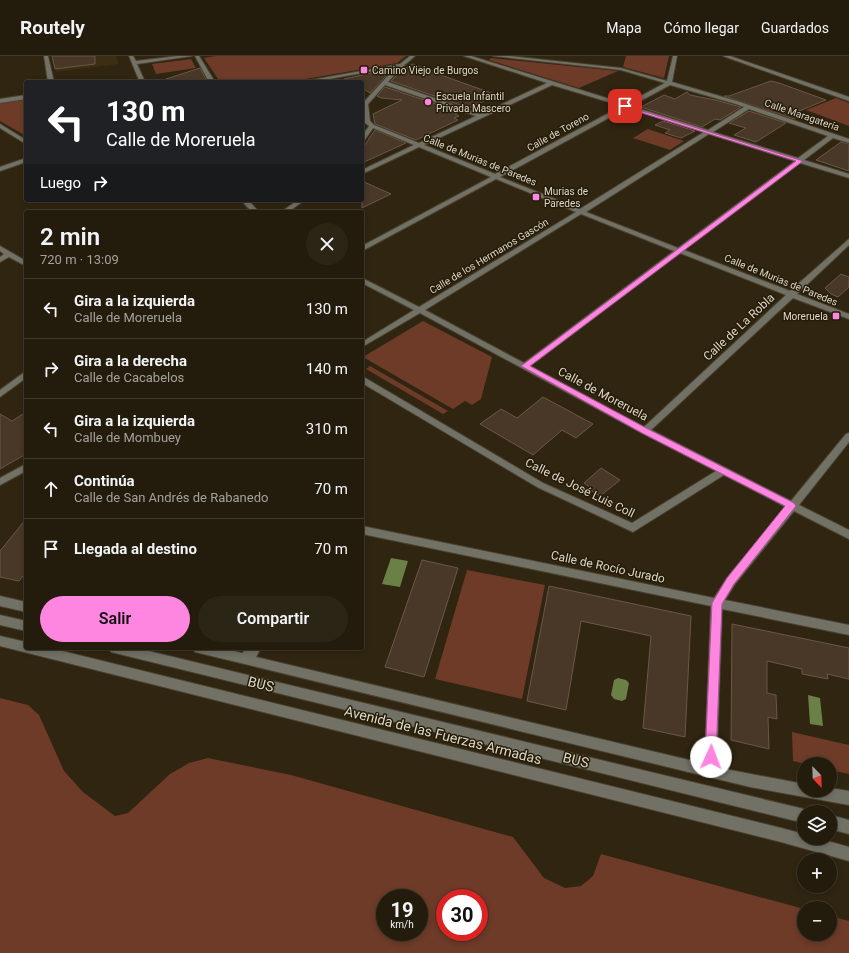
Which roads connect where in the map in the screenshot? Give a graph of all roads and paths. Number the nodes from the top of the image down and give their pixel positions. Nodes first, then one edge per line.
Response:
1 (46, 56) edge
2 (131, 56) edge
3 (190, 56) edge
4 (197, 56) edge
5 (413, 56) edge
6 (466, 56) edge
7 (495, 56) edge
8 (675, 56) edge
9 (725, 56) edge
10 (134, 63) junction
11 (401, 65) junction
12 (336, 76) junction
13 (51, 80) edge
14 (142, 80) edge
15 (211, 80) edge
16 (314, 80) edge
17 (342, 80) edge
18 (384, 83) junction
19 (552, 83) junction
20 (669, 83) junction
21 (24, 97) edge
22 (849, 99) edge
23 (0, 101) edge
24 (364, 104) edge
25 (625, 106) junction
26 (748, 106) junction
27 (481, 116) junction
28 (0, 126) edge
29 (372, 126) junction
30 (708, 133) junction
31 (833, 135) junction
32 (364, 137) edge
33 (24, 141) edge
34 (849, 141) edge
35 (420, 146) junction
36 (24, 161) edge
37 (800, 161) junction
38 (0, 169) edge
39 (364, 171) edge
40 (495, 176) junction
41 (849, 176) edge
42 (246, 202) edge
43 (299, 202) edge
44 (254, 210) edge
45 (287, 210) edge
46 (581, 212) junction
47 (849, 241) edge
48 (0, 248) edge
49 (364, 248) edge
50 (680, 250) junction
51 (8, 254) junction
52 (0, 260) edge
53 (24, 263) edge
54 (364, 281) edge
55 (791, 294) junction
56 (420, 310) junction
57 (849, 317) edge
58 (364, 344) edge
59 (525, 366) junction
60 (24, 376) edge
61 (364, 380) edge
62 (0, 394) edge
63 (645, 431) junction
64 (849, 436) edge
65 (24, 468) edge
66 (723, 471) junction
67 (0, 482) edge
68 (791, 506) junction
69 (364, 530) edge
70 (849, 535) edge
71 (0, 601) edge
72 (717, 603) junction
73 (24, 607) edge
74 (0, 620) edge
75 (24, 626) edge
76 (849, 630) edge
77 (0, 641) edge
78 (24, 647) edge
79 (38, 650) edge
80 (123, 650) edge
81 (208, 650) edge
82 (254, 650) edge
83 (243, 659) junction
84 (720, 773) junction
85 (849, 798) edge
86 (797, 814) edge
87 (837, 824) edge
88 (849, 827) edge
89 (849, 854) edge

1 - 13 street
2 - 10 street
3 - 10 street
4 - 15 street
5 - 11 street
6 - 19 street
7 - 20 street, Calle Maragatería
8 - 20 street
9 - 22 street
10 - 14 street
11 - 12 street
11 - 18 street
12 - 16 street
12 - 17 street
18 - 24 street
18 - 27 street
19 - 25 street
19 - 27 street
20 - 25 street, Calle de Toreno
20 - 26 street, Calle Maragatería
21 - 23 street
24 - 29 street
25 - 30 street
25 - 40 street, Calle de Toreno
26 - 30 street, Calle de los Hermanos Gascón
26 - 31 street, Calle Maragatería
27 - 35 street
28 - 33 street
29 - 32 street
29 - 35 street, Calle de Murias de Paredes
30 - 37 street
30 - 46 street, Calle de los Hermanos Gascón
31 - 34 street, Calle Maragatería
31 - 37 street
35 - 39 street
35 - 40 street, Calle de Murias de Paredes
36 - 38 street
37 - 41 street
37 - 50 street
40 - 46 street, Calle de Murias de Paredes
40 - 49 street, Calle de Toreno
42 - 44 street
43 - 45 street
46 - 50 street, Calle de Murias de Paredes
46 - 56 street, Calle de los Hermanos Gascón
47 - 55 street, Calle de La Robla
48 - 51 street
50 - 55 street, Calle de Murias de Paredes
50 - 59 street
51 - 52 street
51 - 53 street
54 - 56 street, Calle de Moreruela
55 - 57 street, Calle de Murias de Paredes
55 - 63 street, Calle de La Robla
56 - 58 street, Calle de los Hermanos Gascón
56 - 59 street, Calle de Moreruela
59 - 63 street, Calle de Moreruela
60 - 62 street
61 - 66 street, Calle de José Luis Coll
63 - 66 street, Calle de Moreruela
64 - 68 street
65 - 67 street
66 - 68 street, Calle de Moreruela
68 - 70 street, Calle de Moreruela
68 - 72 street
69 - 72 street, Calle de Rocío Jurado
71 - 73 street
72 - 76 street, Calle de Rocío Jurado
72 - 84 street
74 - 75 street
77 - 78 street
79 - 89 street, Avenida de las Fuerzas Armadas
80 - 86 street, BUS
81 - 83 street
82 - 83 street
83 - 84 street
84 - 85 street
87 - 88 street

